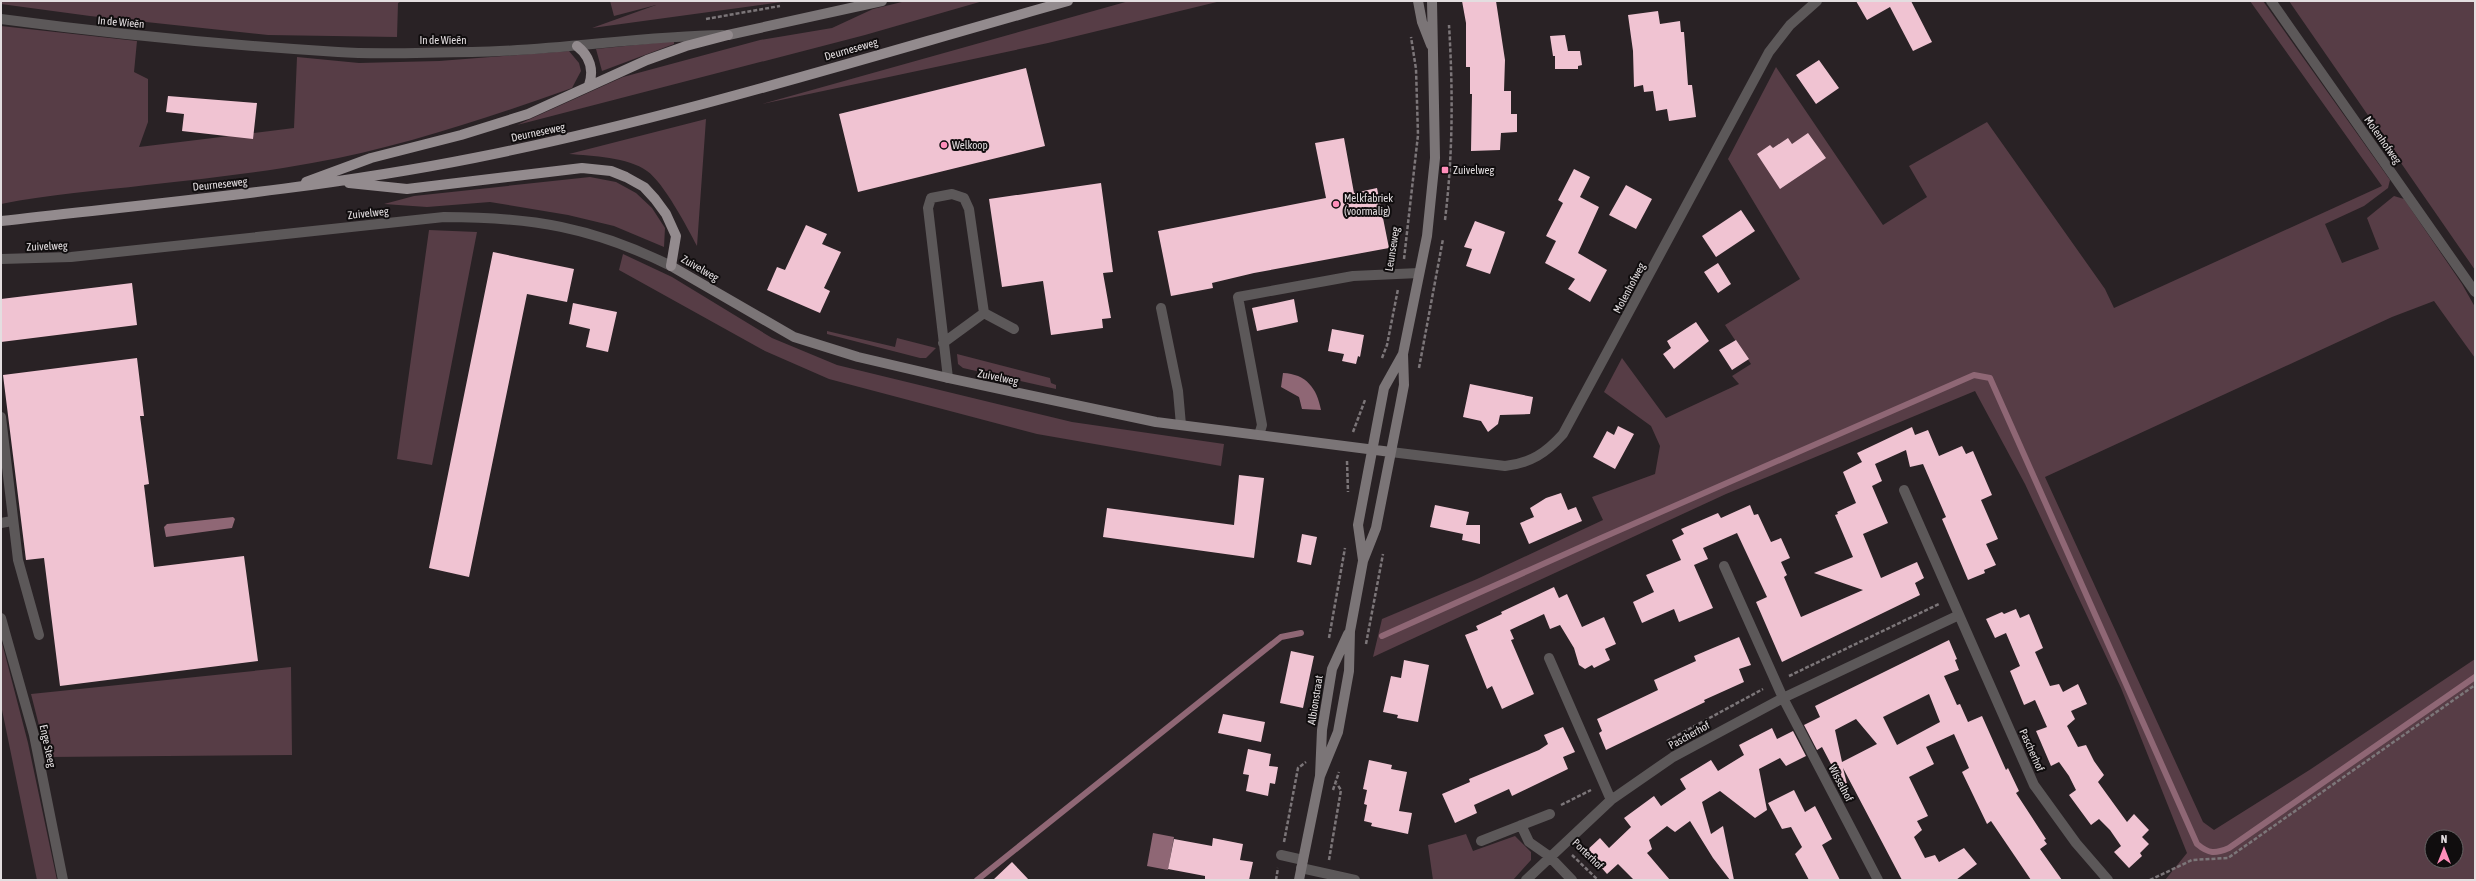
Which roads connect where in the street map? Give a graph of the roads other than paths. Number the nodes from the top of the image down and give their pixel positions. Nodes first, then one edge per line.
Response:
1 (882, 1) edge
2 (1068, 1) edge
3 (1418, 1) edge
4 (1432, 1) edge
5 (1817, 1) edge
6 (2270, 1) edge
7 (1, 19) edge
8 (728, 35) junction
9 (577, 46) junction
10 (1433, 51) junction
11 (589, 86) junction
12 (335, 182) junction
13 (287, 188) junction
14 (1, 221) edge
15 (1, 260) edge
16 (671, 266) junction
17 (1419, 273) junction
18 (2475, 292) edge
19 (1161, 308) dead end
20 (984, 313) junction
21 (1014, 329) dead end
22 (944, 343) junction
23 (1403, 354) junction
24 (948, 378) junction
25 (1, 417) edge
26 (1181, 425) junction
27 (1259, 435) junction
28 (1372, 450) junction
29 (1391, 452) junction
30 (1904, 490) dead end
31 (12, 521) junction
32 (1, 523) edge
33 (1363, 561) junction
34 (1724, 566) dead end
35 (1959, 615) junction
36 (1, 618) edge
37 (1350, 631) junction
38 (39, 635) dead end
39 (1549, 658) dead end
40 (1783, 698) junction
41 (1320, 776) junction
42 (1611, 800) junction
43 (1550, 814) dead end
44 (1521, 826) junction
45 (1481, 841) dead end
46 (1281, 855) road end
47 (1549, 856) junction
48 (1302, 864) junction
49 (63, 880) edge
50 (1299, 880) edge
51 (1355, 880) edge
52 (1526, 880) edge
53 (1572, 880) edge
54 (1878, 880) edge
55 (2108, 880) edge

1 - 8 main road, In de Wieën
2 - 12 main road, Deurneseweg
3 - 10 main road
4 - 10 main road
5 - 29 street, Molenhofweg
6 - 18 street, Molenhofweg
7 - 9 street, In de Wieën
8 - 9 street, In de Wieën
8 - 11 main road
9 - 11 main road
10 - 17 main road
11 - 13 main road
12 - 13 main road, Deurneseweg
12 - 16 main road
13 - 14 main road, Deurneseweg
15 - 16 street, Zuivelweg
16 - 24 main road, Zuivelweg
17 - 23 main road
17 - 27 street
19 - 26 street
20 - 21 street
20 - 22 street
20 - 22 street
22 - 24 street
23 - 28 main road
23 - 29 main road
24 - 26 main road, Zuivelweg
25 - 31 street
26 - 27 main road, Zuivelweg
27 - 28 main road, Zuivelweg
28 - 29 main road, Zuivelweg
28 - 33 main road, Albionstraat
29 - 33 main road, Albionstraat
30 - 35 street, Pascherhof
31 - 32 street
31 - 38 street
33 - 37 main road, Albionstraat
34 - 40 street
35 - 40 street, Pascherhof
35 - 55 street, Pascherhof
36 - 49 street, Enge Steeg
37 - 41 main road, Albionstraat
37 - 41 main road, Albionstraat
39 - 42 street
40 - 42 street, Pascherhof
40 - 54 street, Wisselhof
41 - 48 main road, Albionstraat
42 - 47 street, Pascherhof
43 - 44 street
44 - 45 street
44 - 47 street
46 - 48 street
47 - 52 street, Pascherhof
47 - 53 street
48 - 50 main road, Albionstraat
48 - 51 street

